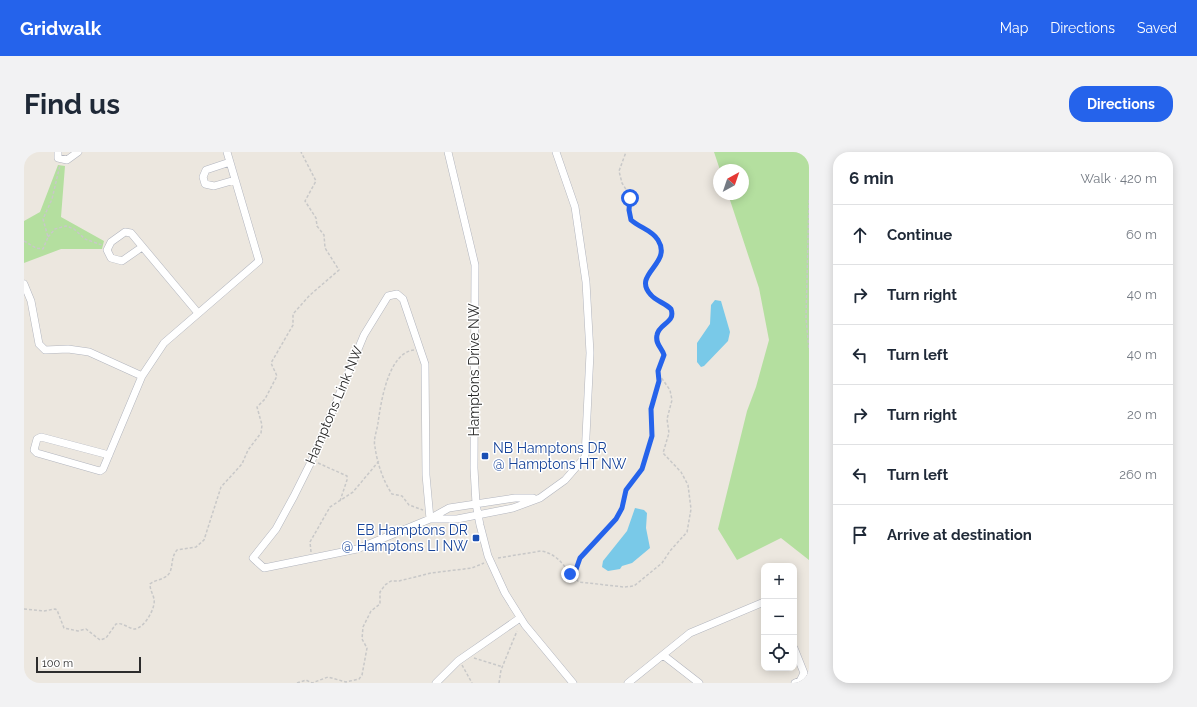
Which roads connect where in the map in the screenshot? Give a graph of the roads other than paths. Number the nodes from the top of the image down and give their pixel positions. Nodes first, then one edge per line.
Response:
1 (58, 152) edge
2 (78, 152) edge
3 (227, 152) edge
4 (448, 152) edge
5 (556, 152) edge
6 (230, 162) junction
7 (235, 180) junction
8 (142, 247) junction
9 (24, 284) edge
10 (198, 313) junction
11 (142, 376) junction
12 (109, 455) junction
13 (540, 498) junction
14 (476, 504) junction
15 (478, 514) junction
16 (429, 515) junction
17 (761, 603) edge
18 (520, 618) junction
19 (663, 655) junction
20 (797, 656) edge
21 (436, 683) edge
22 (573, 683) edge
23 (628, 683) edge
24 (699, 683) edge
25 (795, 683) edge

1 - 2 street
3 - 6 street
4 - 14 street, Hamptons Drive NW
5 - 13 street, Hamptons Link NW
6 - 7 street
6 - 7 street
7 - 10 street
8 - 8 street
8 - 10 street
9 - 11 street
10 - 11 street
11 - 12 street
12 - 12 street
13 - 14 street, Hamptons Link NW
13 - 15 street, Hamptons Link NW
14 - 15 street, Hamptons Drive NW
14 - 16 street, Hamptons Link NW
15 - 16 street, Hamptons Link NW
15 - 18 street, Hamptons Drive NW
16 - 16 street, Hamptons Link NW
17 - 19 street
18 - 21 street
18 - 22 street, Hamptons Drive NW
19 - 23 street
19 - 24 street
20 - 25 street

